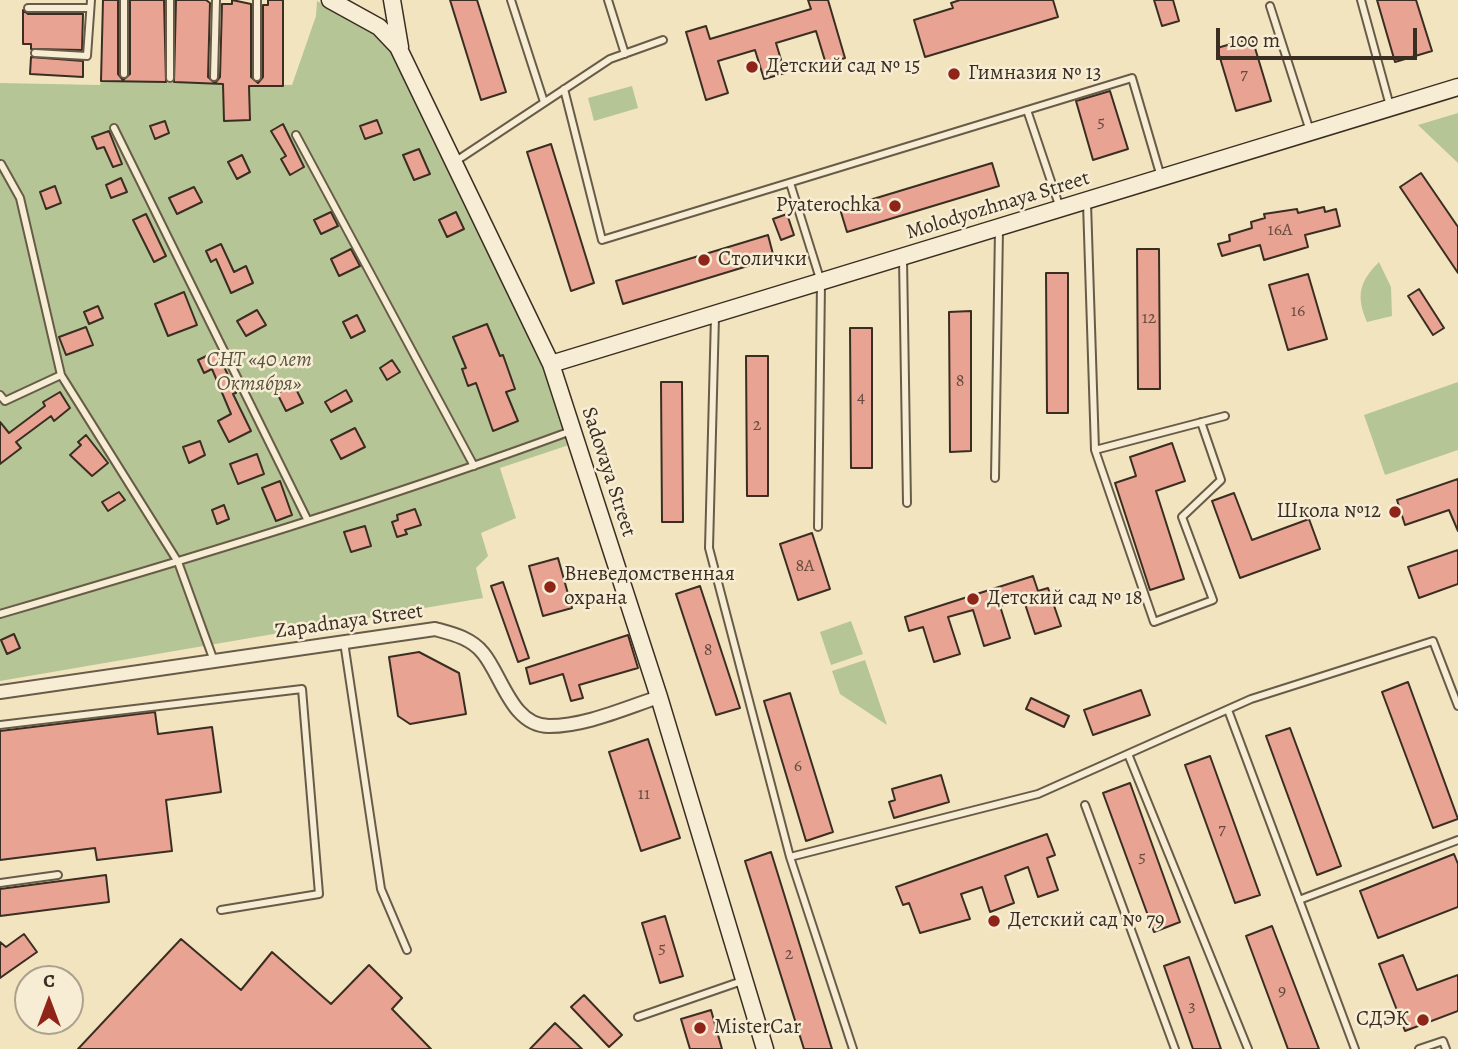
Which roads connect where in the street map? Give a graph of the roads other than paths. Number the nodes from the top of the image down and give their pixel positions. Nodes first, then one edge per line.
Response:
1 (91, 0) edge
2 (124, 0) edge
3 (170, 0) edge
4 (216, 0) edge
5 (257, 0) edge
6 (330, 0) edge
7 (392, 0) edge
8 (512, 0) edge
9 (608, 0) edge
10 (1361, 0) edge
11 (351, 5) edge
12 (1270, 6) dead end
13 (29, 8) dead end
14 (90, 8) junction
15 (663, 40) dead end
16 (34, 53) dead end
17 (625, 54) junction
18 (402, 56) junction
19 (124, 74) dead end
20 (215, 77) dead end
21 (257, 77) dead end
22 (170, 78) dead end
23 (1458, 87) edge
24 (564, 89) junction
25 (544, 103) junction
26 (1391, 108) junction
27 (1027, 110) junction
28 (114, 128) dead end
29 (1310, 133) junction
30 (296, 135) dead end
31 (454, 162) junction
32 (1, 164) edge
33 (1161, 178) junction
34 (790, 183) junction
35 (1087, 201) junction
36 (1060, 209) junction
37 (999, 227) junction
38 (903, 257) junction
39 (821, 282) junction
40 (715, 314) junction
41 (551, 364) junction
42 (61, 375) junction
43 (0, 395) edge
44 (1225, 416) dead end
45 (1201, 422) junction
46 (572, 430) junction
47 (1095, 450) junction
48 (474, 466) junction
49 (995, 478) dead end
50 (907, 503) dead end
51 (307, 519) junction
52 (818, 527) dead end
53 (178, 562) junction
54 (0, 614) edge
55 (344, 642) junction
56 (214, 661) junction
57 (0, 692) edge
58 (659, 697) junction
59 (1458, 705) edge
60 (1228, 710) junction
61 (0, 725) edge
62 (1128, 754) junction
63 (1085, 805) dead end
64 (1458, 840) edge
65 (790, 857) junction
66 (58, 875) dead end
67 (0, 883) edge
68 (1299, 900) junction
69 (221, 910) dead end
70 (407, 950) dead end
71 (744, 981) junction
72 (638, 1017) dead end
73 (765, 1049) edge
74 (853, 1049) edge
75 (1175, 1049) edge
76 (1248, 1049) edge
77 (1355, 1049) edge
78 (1419, 1049) edge
79 (1446, 1049) edge

1 - 14 lane
2 - 19 lane
3 - 22 lane
4 - 20 lane
5 - 21 lane
6 - 11 street, Sadovaya Street
7 - 18 street
8 - 25 lane
9 - 17 lane
10 - 26 lane
11 - 18 street, Sadovaya Street
12 - 29 lane
13 - 14 lane
14 - 16 lane
15 - 17 lane
17 - 24 lane
18 - 31 street, Sadovaya Street
23 - 26 street, Molodyozhnaya Street
24 - 25 lane
24 - 34 lane
25 - 31 lane
26 - 29 street, Molodyozhnaya Street
27 - 33 lane
27 - 34 lane
27 - 36 lane
28 - 51 lane
29 - 33 street, Molodyozhnaya Street
30 - 48 lane
31 - 41 street, Sadovaya Street
32 - 42 lane
33 - 35 street, Molodyozhnaya Street
34 - 39 lane
35 - 36 street, Molodyozhnaya Street
35 - 47 lane
36 - 37 street, Molodyozhnaya Street
37 - 38 street, Molodyozhnaya Street
37 - 49 lane
38 - 39 street, Molodyozhnaya Street
38 - 50 lane
39 - 40 street, Molodyozhnaya Street
39 - 52 lane
40 - 41 street, Molodyozhnaya Street
40 - 65 lane
41 - 46 street, Sadovaya Street
42 - 43 lane
42 - 53 lane
44 - 45 lane
45 - 47 lane
45 - 47 lane
46 - 48 lane
46 - 58 street, Sadovaya Street
48 - 51 lane
51 - 53 lane
53 - 54 lane
53 - 56 lane
55 - 56 street, Zapadnaya Street
55 - 58 street, Zapadnaya Street
55 - 70 lane
56 - 57 street, Zapadnaya Street
58 - 71 street, Sadovaya Street
59 - 60 lane
60 - 62 lane
60 - 68 lane
61 - 69 lane
62 - 65 lane
62 - 76 lane
63 - 75 lane
64 - 68 lane
65 - 74 lane
66 - 67 lane
68 - 77 lane
71 - 72 lane
71 - 73 street, Sadovaya Street
78 - 79 lane

